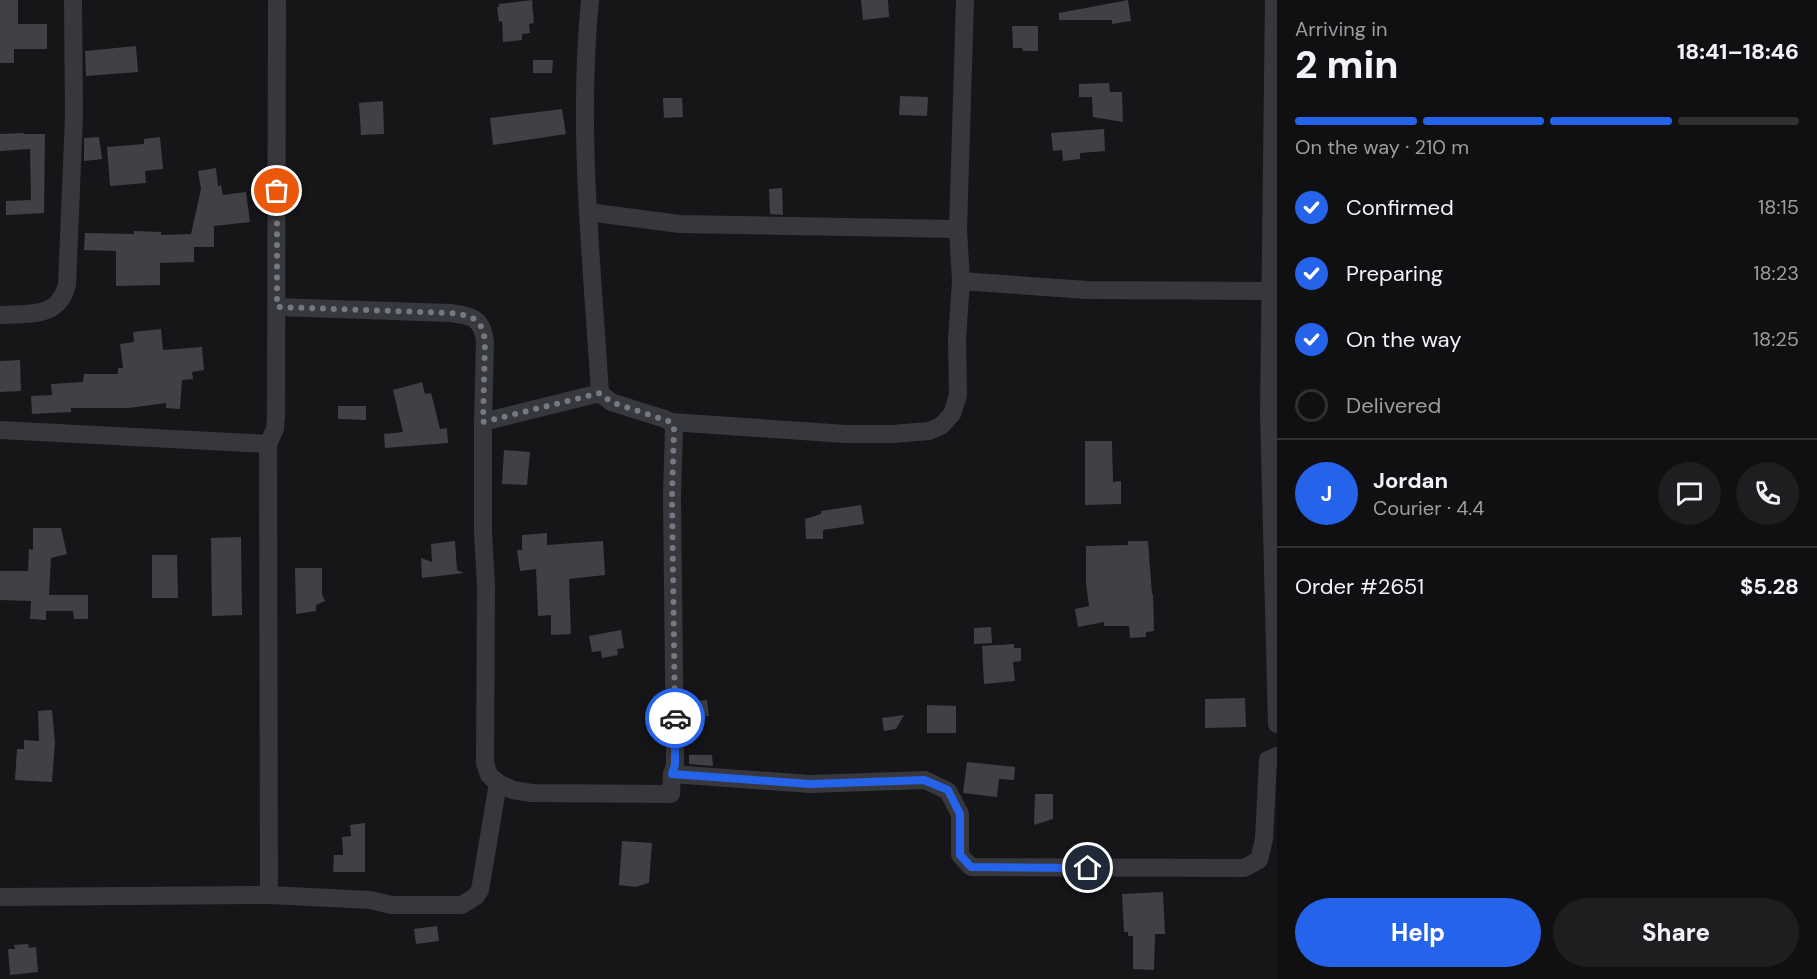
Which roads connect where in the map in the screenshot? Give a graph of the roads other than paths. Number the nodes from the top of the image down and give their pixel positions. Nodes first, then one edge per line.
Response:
1 (73, 0) edge
2 (277, 0) edge
3 (590, 0) edge
4 (965, 0) edge
5 (1274, 0) edge
6 (588, 212) junction
7 (958, 229) junction
8 (961, 281) junction
9 (1271, 291) junction
10 (277, 307) junction
11 (0, 315) edge
12 (600, 393) junction
13 (1273, 413) edge
14 (483, 422) junction
15 (671, 422) junction
16 (0, 430) edge
17 (268, 444) junction
18 (1277, 724) edge
19 (1277, 756) edge
20 (672, 774) junction
21 (498, 783) junction
22 (269, 895) junction
23 (0, 897) edge

1 - 11 street
2 - 10 street
3 - 6 street
4 - 7 street
5 - 9 street
6 - 7 street
6 - 12 street
7 - 8 street
8 - 9 street
8 - 15 street
9 - 13 street
10 - 14 street
10 - 17 street
12 - 14 street
12 - 15 street
13 - 18 street
14 - 21 street
15 - 20 street
16 - 17 street
17 - 22 street
19 - 20 street
20 - 21 street
21 - 22 street
22 - 23 street

